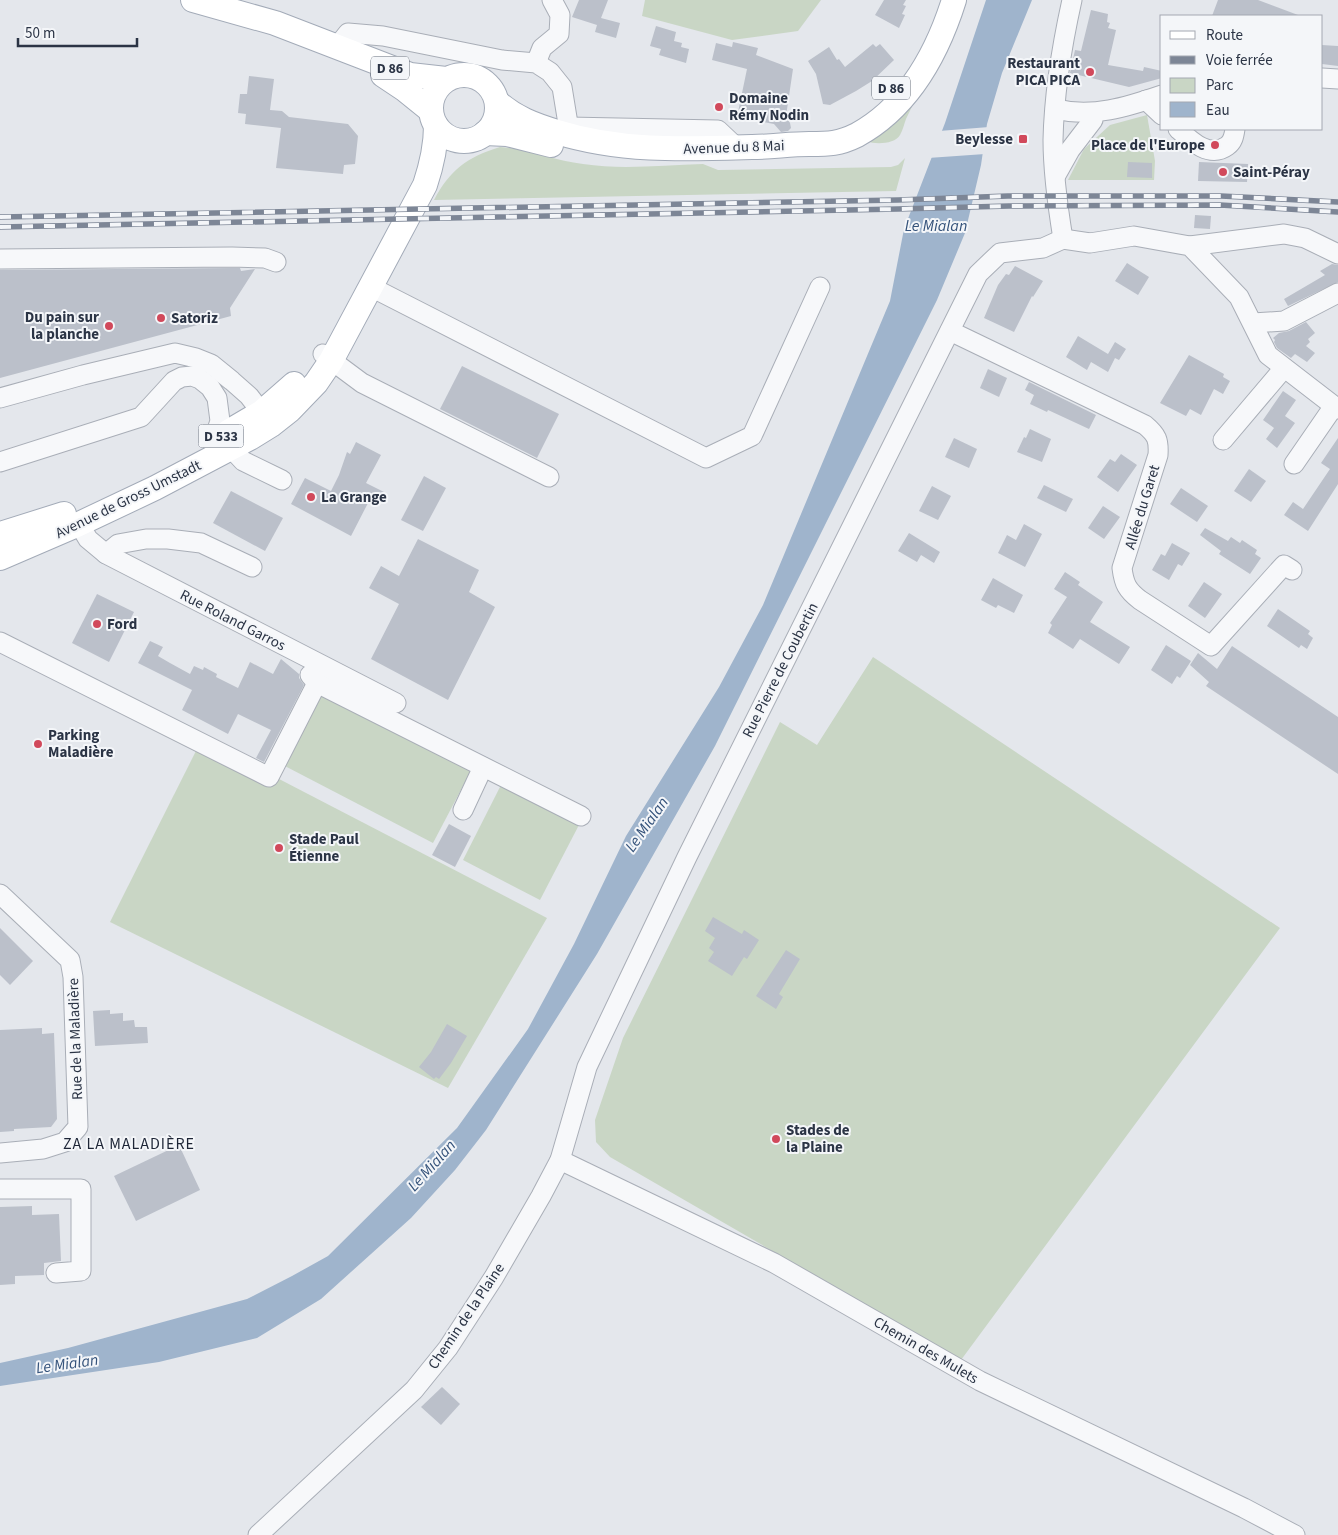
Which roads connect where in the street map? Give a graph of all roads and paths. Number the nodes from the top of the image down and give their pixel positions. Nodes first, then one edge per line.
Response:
1 (193, 0) edge
2 (552, 0) edge
3 (937, 0) edge
4 (954, 0) edge
5 (1072, 0) edge
6 (336, 48) junction
7 (536, 63) junction
8 (1323, 78) edge
9 (446, 79) junction
10 (1338, 79) edge
11 (1154, 98) edge
12 (497, 102) junction
13 (1056, 109) junction
14 (1160, 111) edge
15 (1101, 115) junction
16 (433, 118) junction
17 (1179, 130) edge
18 (1235, 130) edge
19 (569, 132) junction
20 (475, 137) junction
21 (1053, 141) junction
22 (808, 144) junction
23 (737, 148) junction
24 (660, 149) junction
25 (1056, 175) junction
26 (425, 185) junction
27 (1063, 239) junction
28 (1190, 246) junction
29 (1338, 254) edge
30 (0, 259) edge
31 (276, 262) dead end
32 (820, 287) dead end
33 (368, 292) junction
34 (1338, 293) edge
35 (1253, 323) junction
36 (950, 331) junction
37 (327, 358) junction
38 (1284, 368) junction
39 (0, 398) edge
40 (1336, 407) edge
41 (266, 418) junction
42 (1223, 440) dead end
43 (222, 444) junction
44 (0, 462) edge
45 (1294, 464) dead end
46 (549, 476) dead end
47 (282, 480) dead end
48 (79, 524) junction
49 (0, 534) edge
50 (106, 554) junction
51 (0, 558) edge
52 (252, 567) dead end
53 (1292, 570) dead end
54 (0, 642) edge
55 (281, 645) junction
56 (317, 683) junction
57 (396, 703) dead end
58 (483, 767) junction
59 (463, 810) dead end
60 (581, 816) dead end
61 (0, 894) edge
62 (0, 1153) edge
63 (560, 1160) junction
64 (0, 1189) edge
65 (56, 1273) dead end
66 (258, 1535) edge
67 (1295, 1535) edge

1 - 6 main road, D 86
2 - 7 street
3 - 22 main road, Avenue du 8 Mai / D 86
4 - 22 main road, Avenue du 8 Mai / D 86
5 - 13 street
6 - 7 street
6 - 9 main road, D 86
6 - 16 main road, D 86
7 - 19 street
8 - 10 street
9 - 12 main road
9 - 16 main road
11 - 14 street
11 - 15 street
12 - 19 main road, D 86
12 - 20 main road
13 - 15 street
13 - 21 street
15 - 21 street
15 - 25 street
16 - 20 main road
16 - 26 main road, Avenue de Gross Umstadt / D 533
17 - 18 street
19 - 23 street
19 - 24 main road, D 86
20 - 24 main road, D 86
20 - 26 main road, Avenue de Gross Umstadt / D 533
21 - 25 street
22 - 23 main road, Avenue du 8 Mai / D 86
23 - 24 main road, Avenue du 8 Mai / D 86
25 - 27 street
26 - 33 main road, Avenue de Gross Umstadt / D 533
27 - 28 street
27 - 36 street, Rue Pierre de Coubertin
28 - 29 street
28 - 35 street
30 - 31 street
32 - 33 street
33 - 37 main road, Avenue de Gross Umstadt / D 533
34 - 35 street
35 - 38 street
36 - 53 street, Allée du Garet
36 - 63 street, Rue Pierre de Coubertin
37 - 41 main road, Avenue de Gross Umstadt / D 533
37 - 46 street
38 - 40 street
38 - 42 street
39 - 41 street
40 - 45 street
41 - 43 main road, Avenue de Gross Umstadt / D 533
43 - 44 street
43 - 47 street
43 - 48 main road, Avenue de Gross Umstadt / D 533
43 - 49 main road, Avenue de Gross Umstadt / D 533
48 - 50 street, Rue Roland Garros
48 - 51 main road, Avenue de Gross Umstadt / D 533
50 - 52 street
50 - 55 street, Rue Roland Garros
54 - 56 street
55 - 56 street
55 - 57 street, Rue Roland Garros
56 - 58 street
58 - 59 street
58 - 60 street
61 - 62 street, Rue de la Maladière
63 - 66 street, Chemin de la Plaine
63 - 67 street, Chemin des Mulets
64 - 65 street

